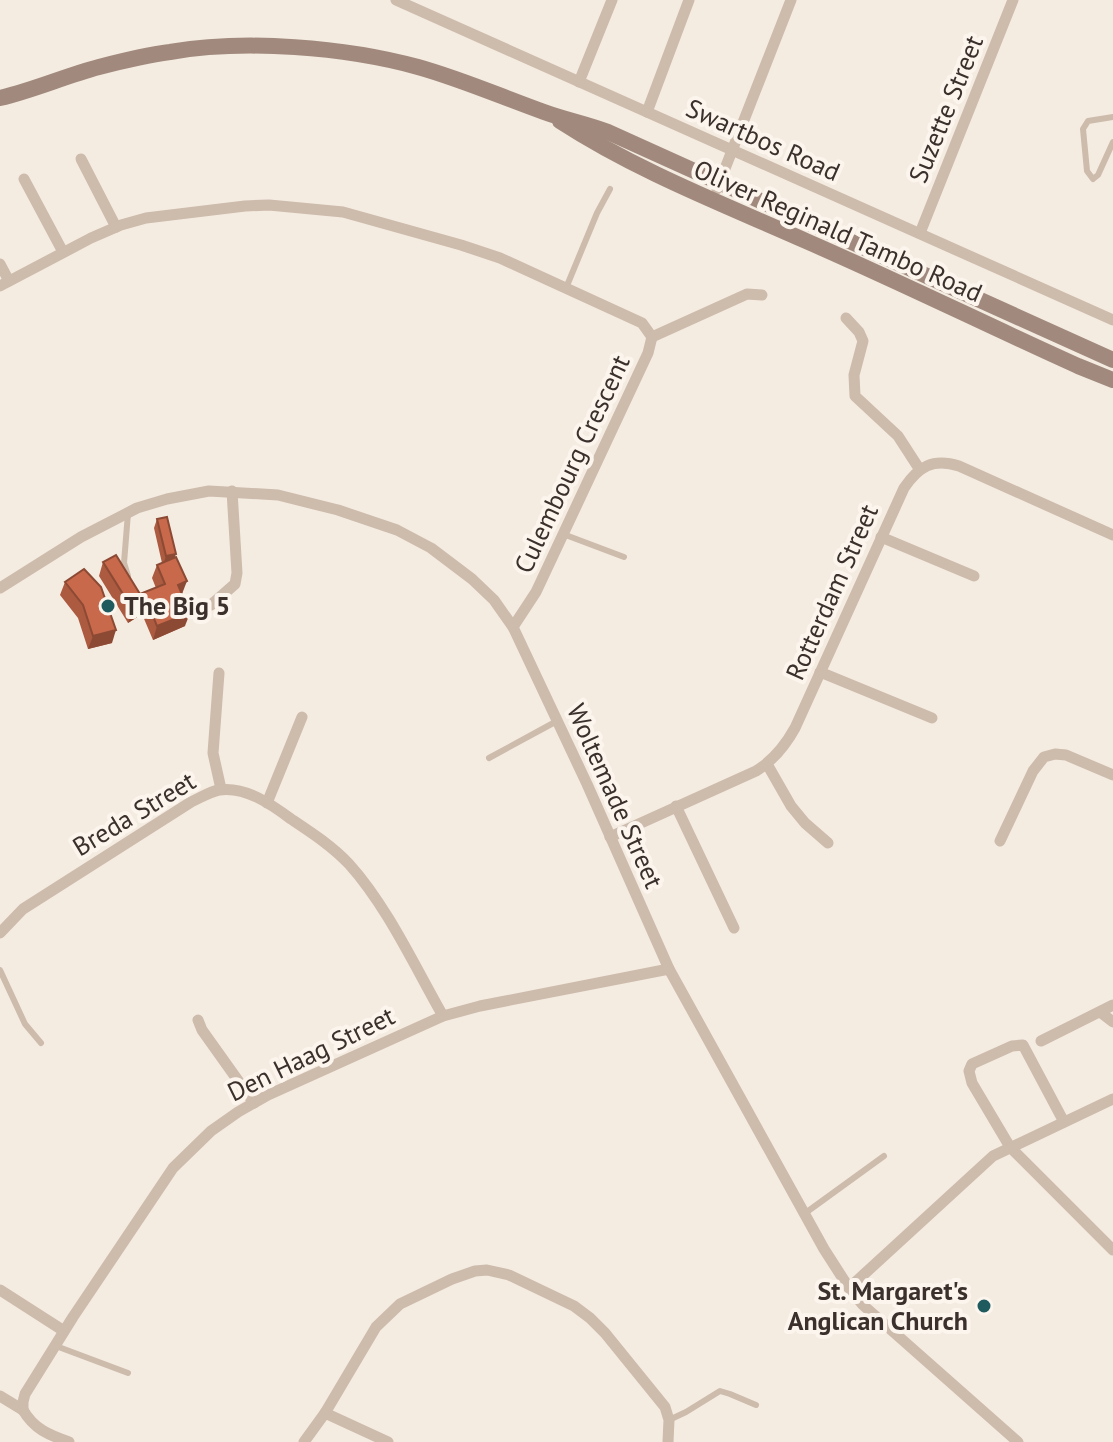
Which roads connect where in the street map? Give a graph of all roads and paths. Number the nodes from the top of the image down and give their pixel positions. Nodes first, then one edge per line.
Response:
1 (396, 0) edge
2 (612, 0) edge
3 (689, 0) edge
4 (791, 0) edge
5 (1013, 0) edge
6 (579, 82) junction
7 (18, 93) junction
8 (0, 98) edge
9 (0, 106) edge
10 (647, 112) junction
11 (548, 114) junction
12 (1113, 117) edge
13 (1113, 142) edge
14 (732, 150) junction
15 (81, 159) dead end
16 (24, 179) dead end
17 (720, 182) junction
18 (610, 189) dead end
19 (712, 199) junction
20 (116, 227) junction
21 (920, 233) junction
22 (63, 252) junction
23 (0, 264) edge
24 (4, 283) edge
25 (566, 288) junction
26 (762, 295) dead end
27 (846, 318) dead end
28 (1113, 320) edge
29 (652, 337) junction
30 (1113, 360) edge
31 (1113, 380) edge
32 (920, 470) junction
33 (232, 491) junction
34 (128, 513) junction
35 (563, 534) junction
36 (1113, 535) edge
37 (881, 537) junction
38 (624, 557) dead end
39 (974, 576) dead end
40 (133, 587) edge
41 (0, 588) edge
42 (211, 605) dead end
43 (513, 627) junction
44 (820, 672) junction
45 (219, 673) dead end
46 (302, 717) dead end
47 (932, 718) dead end
48 (557, 721) junction
49 (489, 758) dead end
50 (767, 764) junction
51 (1113, 775) edge
52 (221, 789) junction
53 (267, 803) junction
54 (676, 806) junction
55 (610, 837) junction
56 (1000, 841) dead end
57 (828, 843) dead end
58 (734, 928) dead end
59 (0, 933) edge
60 (669, 969) junction
61 (0, 970) edge
62 (1113, 1005) edge
63 (1100, 1012) junction
64 (443, 1016) junction
65 (198, 1020) dead end
66 (1113, 1022) edge
67 (1041, 1041) dead end
68 (41, 1043) dead end
69 (1113, 1099) edge
70 (254, 1103) junction
71 (1064, 1122) junction
72 (1010, 1147) junction
73 (884, 1156) dead end
74 (804, 1214) junction
75 (1113, 1250) edge
76 (849, 1288) junction
77 (0, 1290) edge
78 (64, 1331) junction
79 (55, 1346) junction
80 (128, 1373) dead end
81 (0, 1396) edge
82 (756, 1405) dead end
83 (23, 1410) junction
84 (325, 1413) junction
85 (669, 1420) junction
86 (69, 1442) edge
87 (304, 1442) edge
88 (388, 1442) edge
89 (668, 1442) edge
90 (1018, 1442) edge

1 - 6 street, Swartbos Road
2 - 6 street
3 - 10 street
4 - 14 street
5 - 21 street, Suzette Street
6 - 10 street, Swartbos Road
7 - 8 main road, Oliver Reginald Tambo Road
7 - 9 main road, Oliver Reginald Tambo Road
7 - 11 main road, Oliver Reginald Tambo Road
10 - 14 street, Swartbos Road
11 - 17 main road, Oliver Reginald Tambo Road
11 - 19 main road, Oliver Reginald Tambo Road
12 - 13 lane
14 - 17 street
14 - 21 street, Swartbos Road
15 - 20 street
16 - 22 street
17 - 19 street
17 - 30 main road, Oliver Reginald Tambo Road
18 - 25 lane
19 - 31 main road, Oliver Reginald Tambo Road
20 - 22 street, Culembourg Crescent
20 - 25 street, Culembourg Crescent
21 - 28 street, Swartbos Road
22 - 24 street, Culembourg Crescent
23 - 24 street
25 - 29 street, Culembourg Crescent
26 - 29 street
27 - 32 street
29 - 35 street, Culembourg Crescent
32 - 36 street
32 - 37 street, Rotterdam Street
33 - 34 street, Woltemade Street
33 - 42 street
33 - 43 street, Woltemade Street
34 - 40 lane
34 - 41 street, Woltemade Street
35 - 38 lane
35 - 43 street, Culembourg Crescent
37 - 39 street
37 - 44 street, Rotterdam Street
43 - 48 street, Woltemade Street
44 - 47 street
44 - 50 street, Rotterdam Street
45 - 52 street
46 - 53 street
48 - 49 lane
48 - 55 street, Woltemade Street
50 - 54 street, Rotterdam Street
50 - 57 street
51 - 56 street
52 - 53 street, Breda Street
52 - 59 street, Breda Street
53 - 64 street, Breda Street
54 - 55 street, Rotterdam Street
54 - 58 street
55 - 60 street, Woltemade Street
60 - 64 street, Den Haag Street
60 - 74 street, Woltemade Street
61 - 68 lane
62 - 63 street
63 - 66 street
63 - 67 street
64 - 70 street, Den Haag Street
65 - 70 street
69 - 71 street
70 - 78 street, Den Haag Street
71 - 72 street
71 - 72 street
72 - 75 street
72 - 76 street
73 - 74 lane
74 - 76 street, Woltemade Street
76 - 90 street, Woltemade Street
77 - 78 street
78 - 79 street, Den Haag Street
79 - 80 lane
79 - 83 street, Den Haag Street
81 - 83 street
82 - 85 lane
83 - 86 street
84 - 85 street
84 - 87 street
84 - 88 street
85 - 89 street

